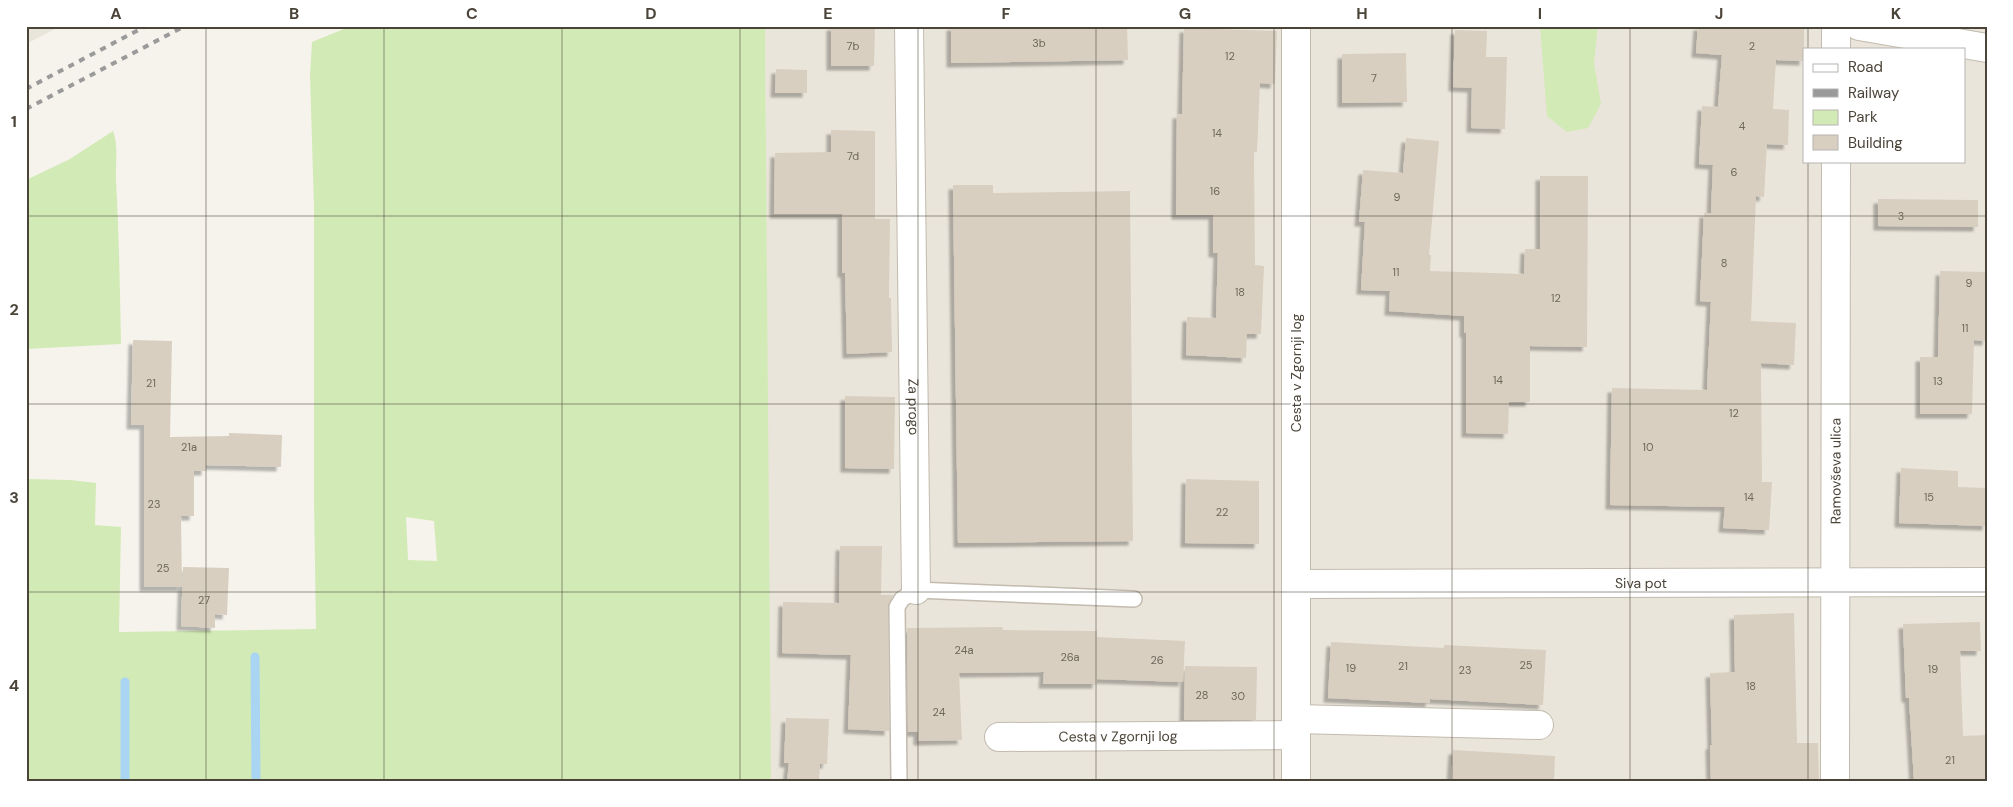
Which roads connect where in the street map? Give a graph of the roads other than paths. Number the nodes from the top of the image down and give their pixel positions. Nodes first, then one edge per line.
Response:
1 (909, 26) edge
2 (1296, 26) edge
3 (1836, 26) edge
4 (1859, 26) edge
5 (1836, 48) edge
6 (1987, 48) edge
7 (1836, 162) edge
8 (1836, 582) junction
9 (1987, 582) edge
10 (1296, 584) junction
11 (916, 590) junction
12 (1134, 599) dead end
13 (1538, 725) dead end
14 (1296, 727) junction
15 (999, 737) dead end
16 (899, 781) edge
17 (1296, 781) edge
18 (1835, 781) edge

1 - 11 street, Za progo
2 - 10 street, Cesta v Zgornji log
3 - 5 street
4 - 6 street
7 - 8 street, Ramovševa ulica
8 - 9 street, Siva pot
8 - 10 street, Siva pot
8 - 18 street, Ramovševa ulica
10 - 14 street, Cesta v Zgornji log
11 - 12 lane
11 - 16 lane
13 - 14 street, Cesta v Zgornji log
14 - 15 street, Cesta v Zgornji log
14 - 17 street, Cesta v Zgornji log

